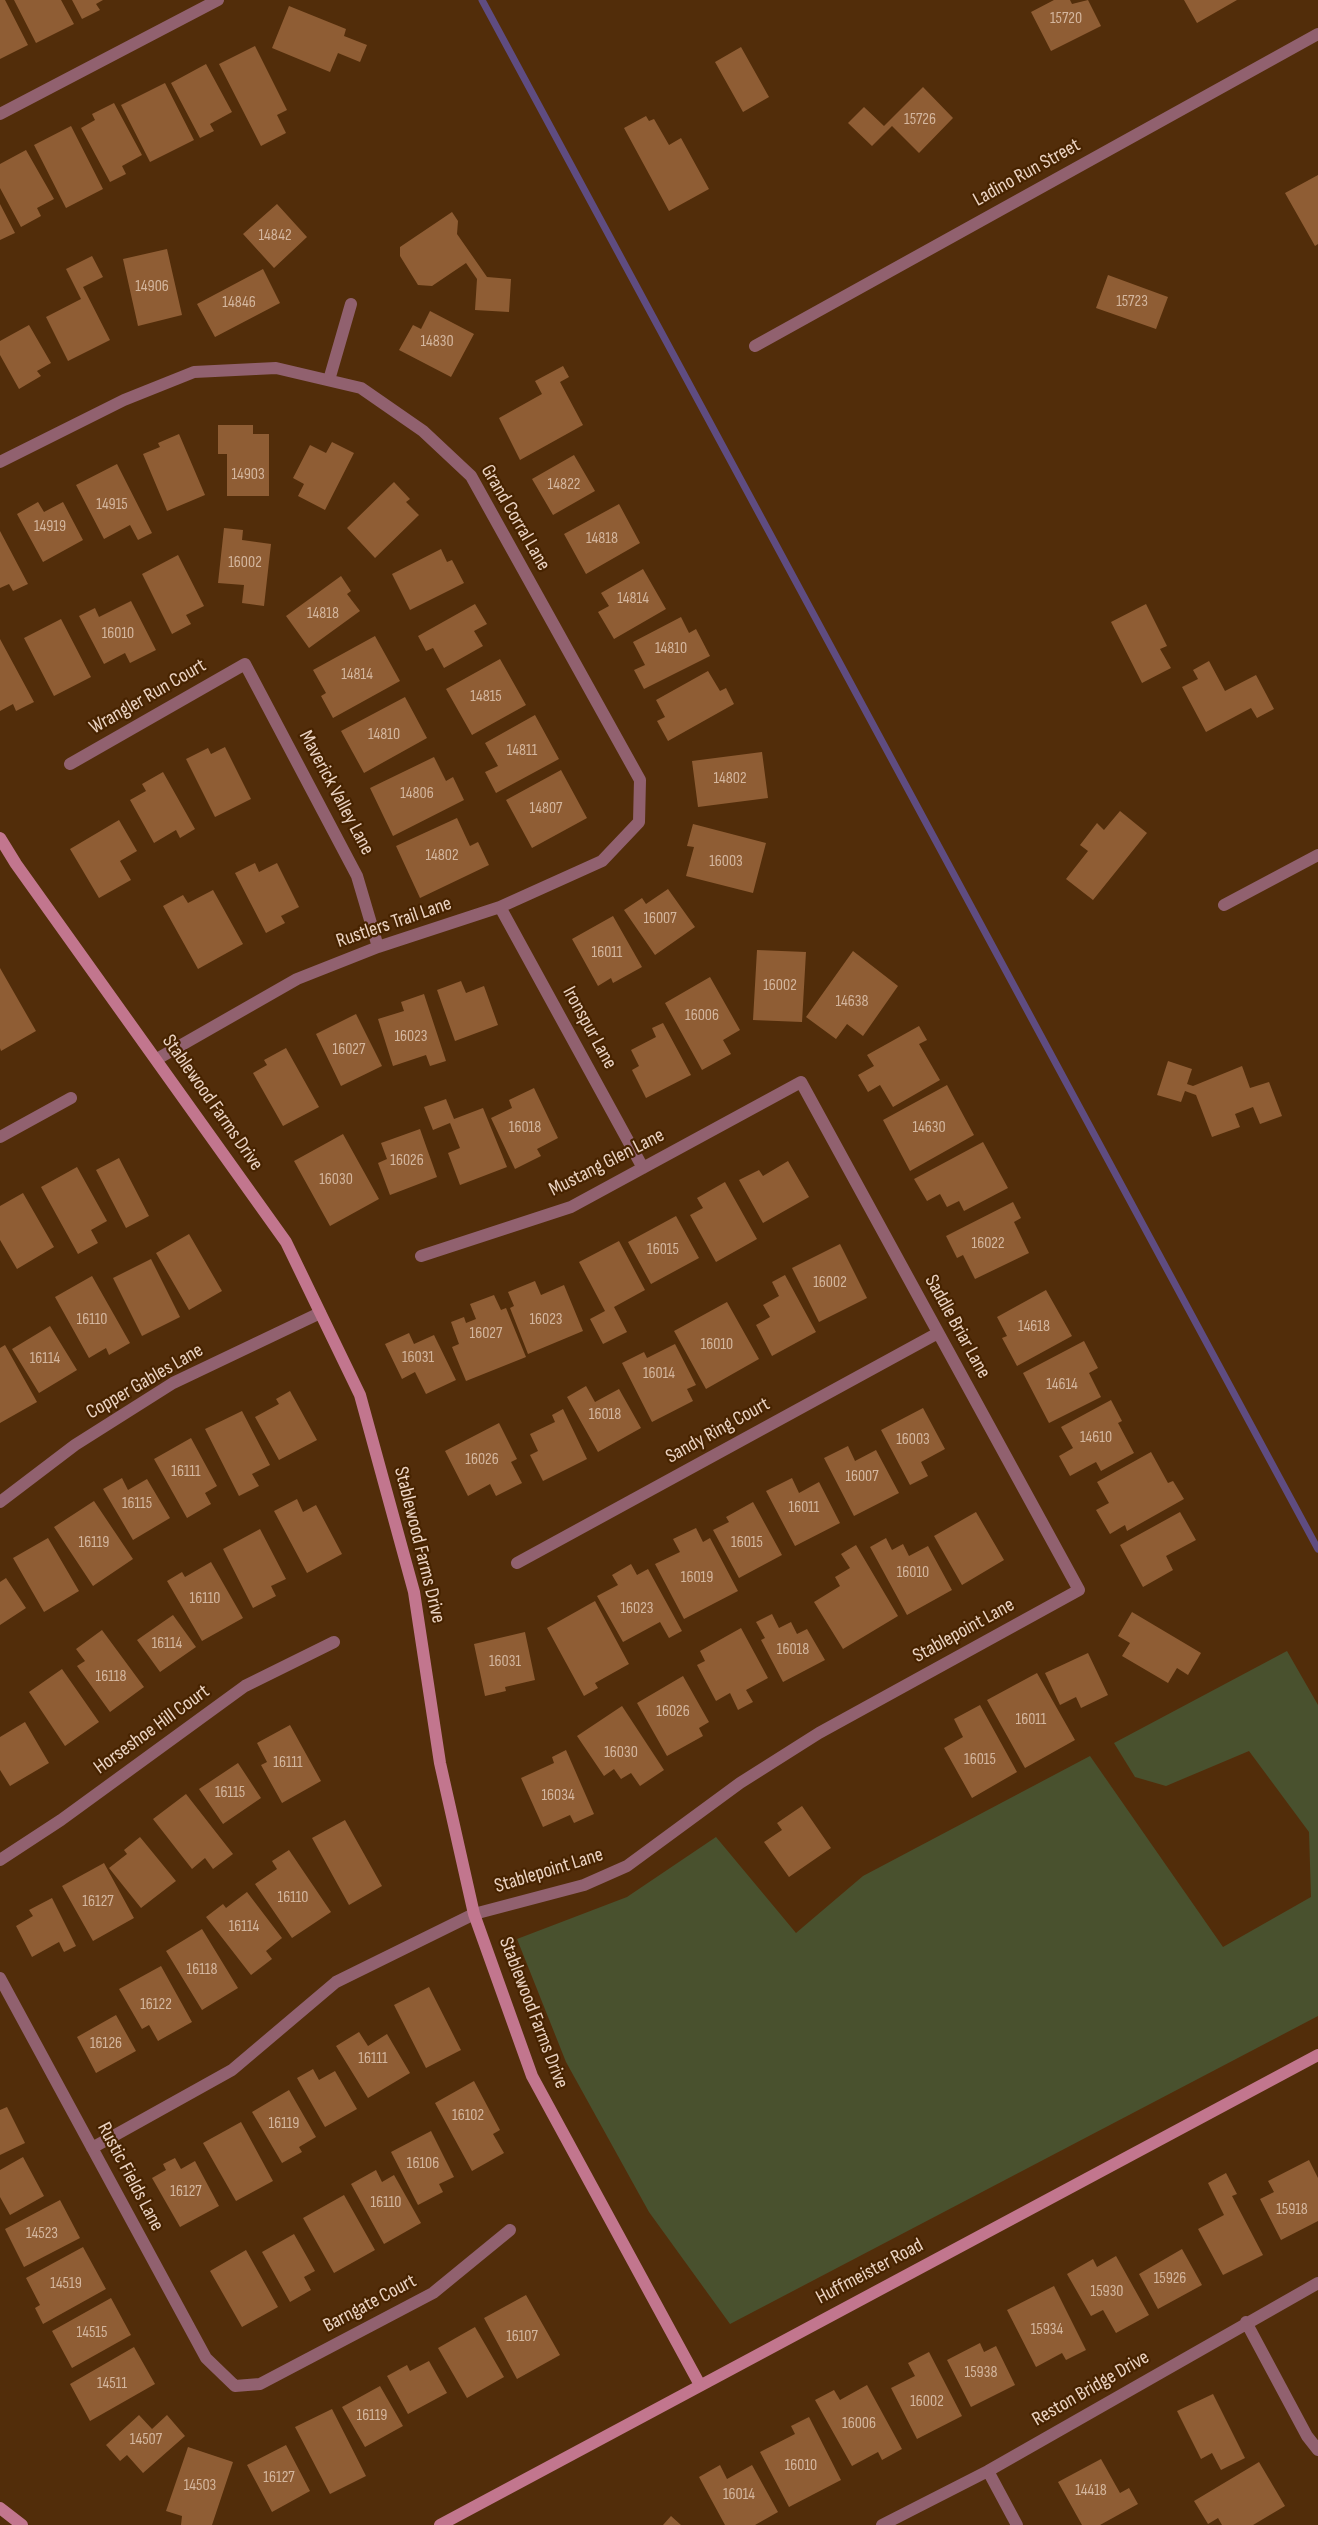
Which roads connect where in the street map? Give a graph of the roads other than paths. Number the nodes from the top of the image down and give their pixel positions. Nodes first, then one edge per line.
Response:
1 (218, 0) edge
2 (1318, 34) edge
3 (0, 114) edge
4 (351, 304) dead end
5 (755, 346) dead end
6 (329, 380) junction
7 (0, 462) edge
8 (245, 664) joint
9 (70, 764) dead end
10 (639, 822) joint
11 (0, 838) edge
12 (1318, 855) edge
13 (1224, 905) dead end
14 (500, 907) junction
15 (378, 947) junction
16 (157, 1059) junction
17 (801, 1082) joint
18 (71, 1098) dead end
19 (0, 1137) edge
20 (643, 1168) junction
21 (421, 1256) dead end
22 (320, 1313) junction
23 (938, 1333) junction
24 (0, 1485) edge
25 (4, 1498) edge
26 (517, 1563) dead end
27 (1079, 1590) joint
28 (334, 1642) dead end
29 (0, 1860) edge
30 (474, 1914) junction
31 (0, 1977) edge
32 (1318, 2055) edge
33 (92, 2148) junction
34 (510, 2230) dead end
35 (1318, 2283) edge
36 (1246, 2322) junction
37 (700, 2385) junction
38 (235, 2386) joint
39 (1318, 2450) edge
40 (988, 2471) junction
41 (0, 2508) edge
42 (22, 2525) edge
43 (440, 2525) edge
44 (882, 2525) edge
45 (1017, 2525) edge

1 - 3 street
2 - 5 street, Ladino Run Street
4 - 6 street
6 - 7 street, Grand Corral Lane
6 - 10 street, Grand Corral Lane
8 - 9 street, Wrangler Run Court
8 - 15 street, Maverick Valley Lane
10 - 14 street, Rustlers Trail Lane
11 - 16 street, Stablewood Farms Drive
12 - 13 street
14 - 15 street, Rustlers Trail Lane
14 - 20 street, Ironspur Lane
15 - 16 street, Rustlers Trail Lane
16 - 22 street, Stablewood Farms Drive
17 - 20 street, Mustang Glen Lane
17 - 23 street, Saddle Briar Lane
18 - 19 street
20 - 21 street, Mustang Glen Lane
22 - 25 street, Copper Gables Lane
22 - 30 street, Stablewood Farms Drive
23 - 26 street, Sandy Ring Court
23 - 27 street, Saddle Briar Lane
24 - 25 street
27 - 30 street, Stablepoint Lane
28 - 29 street, Horseshoe Hill Court
30 - 33 street, Stablepoint Lane
30 - 37 street, Stablewood Farms Drive
31 - 33 street, Rustic Fields Lane
32 - 37 street, Huffmeister Road
33 - 38 street, Rustic Fields Lane
34 - 38 street, Barngate Court
35 - 36 street, Reston Bridge Drive
36 - 39 street
36 - 40 street, Reston Bridge Drive
37 - 43 street, Huffmeister Road
40 - 44 street, Reston Bridge Drive
40 - 45 street
41 - 42 street

